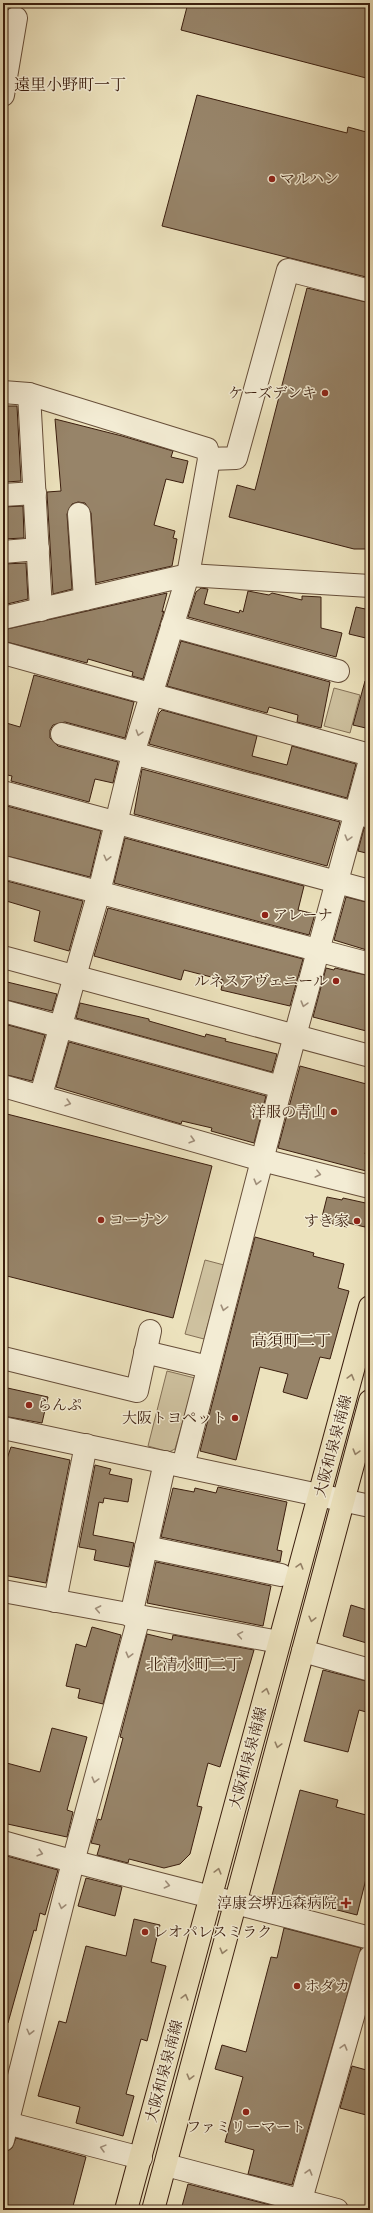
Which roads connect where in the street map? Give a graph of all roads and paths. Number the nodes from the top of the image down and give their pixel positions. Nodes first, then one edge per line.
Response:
1 (13, 16) edge
2 (3, 94) edge
3 (370, 291) edge
4 (3, 392) edge
5 (29, 394) junction
6 (209, 459) junction
7 (35, 493) junction
8 (3, 495) edge
9 (79, 514) dead end
10 (38, 549) junction
11 (3, 552) edge
12 (188, 575) junction
13 (370, 586) edge
14 (85, 600) junction
15 (41, 610) junction
16 (3, 618) edge
17 (172, 626) junction
18 (3, 653) edge
19 (338, 671) dead end
20 (151, 695) junction
21 (62, 734) dead end
22 (133, 754) junction
23 (370, 755) edge
24 (370, 760) edge
25 (3, 792) edge
26 (363, 815) edge
27 (116, 823) junction
28 (3, 867) edge
29 (336, 882) junction
30 (370, 891) edge
31 (99, 892) junction
32 (319, 951) junction
33 (3, 957) edge
34 (370, 964) edge
35 (73, 977) junction
36 (3, 1012) edge
37 (60, 1027) junction
38 (296, 1036) junction
39 (370, 1056) edge
40 (3, 1086) edge
41 (281, 1087) junction
42 (41, 1096) junction
43 (262, 1160) junction
44 (370, 1187) edge
45 (370, 1307) edge
46 (150, 1331) dead end
47 (145, 1352) junction
48 (3, 1358) edge
49 (208, 1367) junction
50 (370, 1401) edge
51 (3, 1428) edge
52 (86, 1445) junction
53 (174, 1464) junction
54 (320, 1496) junction
55 (342, 1500) junction
56 (370, 1506) edge
57 (146, 1547) junction
58 (281, 1575) dead end
59 (3, 1591) edge
60 (55, 1601) junction
61 (135, 1617) junction
62 (279, 1642) junction
63 (303, 1651) junction
64 (370, 1670) edge
65 (3, 1842) edge
66 (73, 1862) junction
67 (212, 1896) junction
68 (236, 1902) junction
69 (370, 1938) edge
70 (370, 1957) edge
71 (5, 2128) edge
72 (141, 2158) junction
73 (166, 2165) junction
74 (299, 2205) edge
75 (126, 2210) edge
76 (153, 2210) edge
77 (337, 2210) edge

1 - 2 street
3 - 6 street
4 - 5 street
5 - 6 street
5 - 7 street
6 - 12 street
7 - 8 street
7 - 10 street
9 - 14 street
10 - 11 street
10 - 15 street
12 - 13 street
12 - 14 street
12 - 17 street
14 - 15 street
15 - 16 street
17 - 19 street
17 - 20 street
18 - 20 street
20 -> 22 street
20 - 23 street
21 - 22 street
22 - 26 street
22 - 27 street
24 - 26 street
25 - 27 street
26 -> 29 street
27 - 29 street
27 -> 31 street
28 - 31 street
29 - 30 street
29 - 32 street
31 - 32 street
31 - 35 street
32 - 34 street
32 -> 38 street
33 - 35 street
35 - 37 street
35 - 38 street
36 - 37 street
37 - 41 street
37 - 42 street
38 - 39 street
38 - 41 street
40 - 42 street
41 - 43 street
42 -> 43 street
43 -> 44 street
43 -> 49 street
54 -> 45 main road, 大阪和泉泉南線
46 - 47 street
47 - 48 street
47 - 49 street
49 - 53 street
50 -> 55 main road, 大阪和泉泉南線
51 - 52 street
52 - 53 street
52 - 60 street
53 - 54 street
53 - 57 street
54 - 55 street
62 -> 54 main road, 大阪和泉泉南線
55 - 56 street
55 -> 63 main road, 大阪和泉泉南線
57 - 58 street
57 - 61 street
59 - 60 street
61 -> 60 street
62 -> 61 street
61 -> 66 street
67 -> 62 main road, 大阪和泉泉南線
63 - 64 street
63 -> 68 main road, 大阪和泉泉南線
65 -> 66 street
66 -> 67 street
66 -> 71 street
67 - 68 street
72 -> 67 main road, 大阪和泉泉南線
68 - 69 street
68 -> 73 main road, 大阪和泉泉南線
74 -> 70 street
72 -> 71 street
72 - 75 main road, 大阪和泉泉南線
73 - 74 street
73 - 76 main road, 大阪和泉泉南線
74 - 77 street

